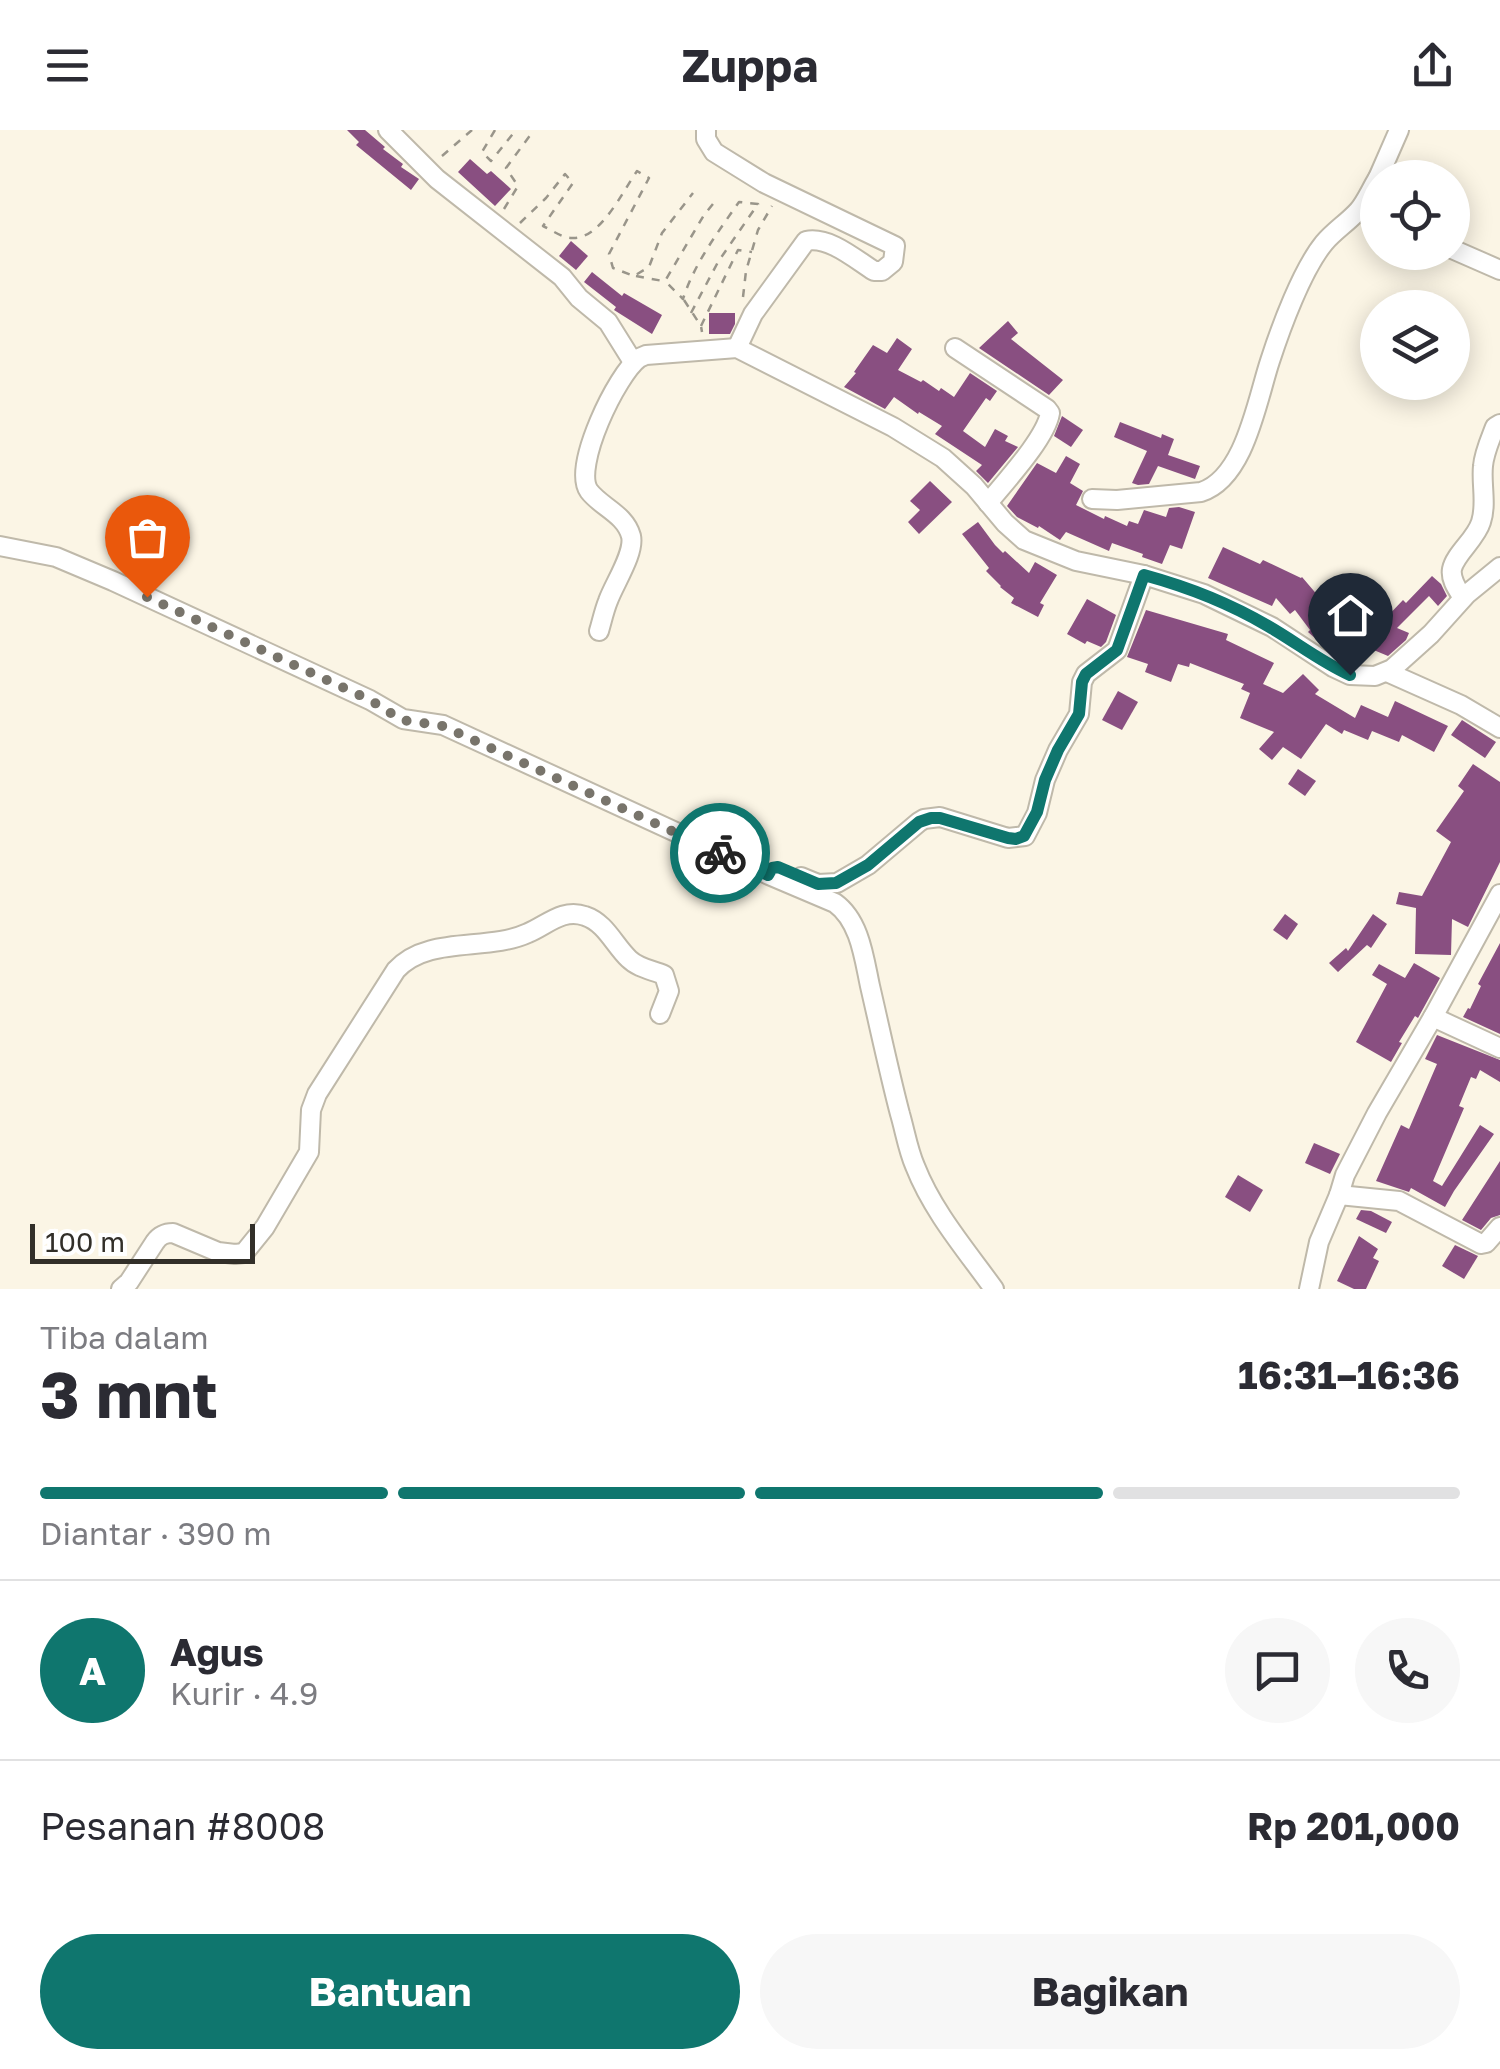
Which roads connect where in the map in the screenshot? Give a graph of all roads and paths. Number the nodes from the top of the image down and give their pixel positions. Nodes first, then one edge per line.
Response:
1 (388, 130) edge
2 (472, 130) edge
3 (495, 130) edge
4 (516, 130) edge
5 (534, 130) edge
6 (706, 130) edge
7 (1400, 130) edge
8 (442, 156) dead end
9 (1386, 160) edge
10 (692, 193) dead end
11 (718, 198) dead end
12 (501, 215) dead end
13 (766, 217) dead end
14 (1360, 219) edge
15 (510, 223) dead end
16 (752, 252) junction
17 (1470, 257) edge
18 (1500, 270) edge
19 (634, 276) junction
20 (664, 281) junction
21 (743, 297) dead end
22 (683, 299) junction
23 (691, 313) junction
24 (701, 326) junction
25 (736, 348) junction
26 (955, 348) dead end
27 (705, 350) junction
28 (633, 362) junction
29 (1500, 424) edge
30 (1092, 499) dead end
31 (988, 502) junction
32 (0, 546) edge
33 (1500, 567) edge
34 (1144, 575) junction
35 (1463, 598) junction
36 (598, 631) dead end
37 (1387, 672) junction
38 (1500, 728) edge
39 (768, 875) junction
40 (1500, 894) edge
41 (660, 1014) dead end
42 (1433, 1017) junction
43 (1500, 1048) edge
44 (1339, 1195) junction
45 (1500, 1227) edge
46 (121, 1289) edge
47 (994, 1289) edge
48 (1309, 1289) edge

1 - 28 street
2 - 8 path
3 - 4 path
5 - 12 path
6 - 25 street
7 - 9 street
10 - 19 path
11 - 20 path
13 - 16 path
14 - 30 street
15 - 19 path
16 - 21 path
16 - 24 path
17 - 18 street
19 - 20 path
20 - 22 path
22 - 23 path
22 - 23 path
23 - 24 path
24 - 27 path
25 - 27 street
25 - 31 street
26 - 31 street
27 - 28 street
28 - 36 street
29 - 35 street
31 - 34 street
32 - 39 street
33 - 35 street
34 - 37 street
34 - 39 street
35 - 37 street
37 - 38 street
39 - 47 street
40 - 42 street
41 - 46 street
42 - 43 street
42 - 44 street
44 - 45 street
44 - 48 street

